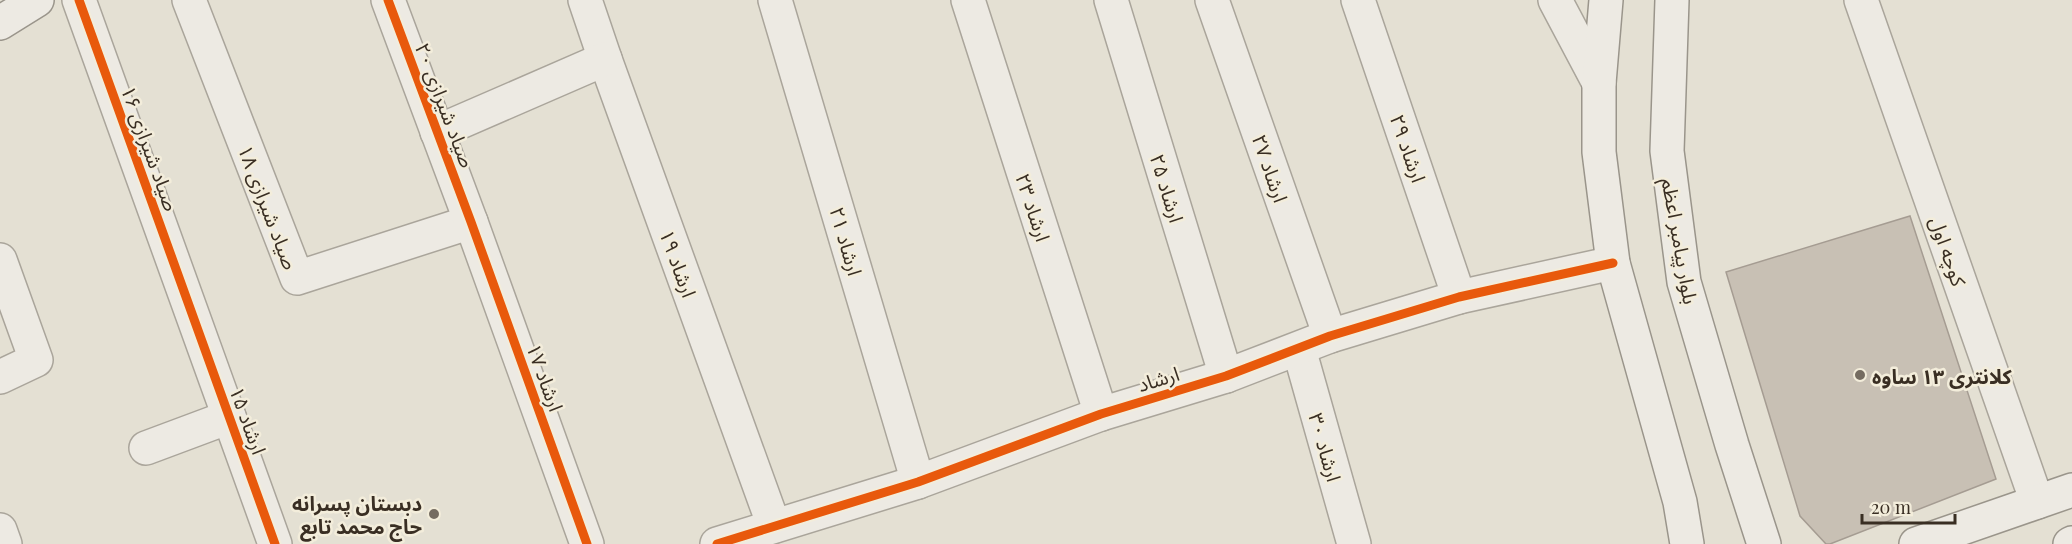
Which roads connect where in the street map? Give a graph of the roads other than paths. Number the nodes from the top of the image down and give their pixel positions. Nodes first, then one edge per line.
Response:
1 (37, 0) edge
2 (79, 0) edge
3 (189, 0) edge
4 (388, 0) edge
5 (585, 0) edge
6 (775, 0) edge
7 (968, 0) edge
8 (1111, 0) edge
9 (1212, 0) edge
10 (1358, 0) edge
11 (1555, 0) edge
12 (1606, 0) edge
13 (1672, 0) edge
14 (1861, 0) edge
15 (0, 23) edge
16 (605, 59) junction
17 (1599, 83) junction
18 (437, 132) junction
19 (471, 222) junction
20 (0, 260) edge
21 (1613, 263) junction
22 (1459, 297) junction
23 (190, 308) joint
24 (1330, 336) junction
25 (1299, 349) junction
26 (1226, 376) junction
27 (0, 377) edge
28 (1101, 414) junction
29 (229, 417) junction
30 (146, 448) dead end
31 (918, 482) junction
32 (2072, 490) edge
33 (2037, 502) junction
34 (774, 526) junction
35 (0, 530) edge
36 (724, 543) edge
37 (5, 544) edge
38 (275, 544) edge
39 (586, 544) edge
40 (1354, 544) edge
41 (1687, 544) edge
42 (1764, 544) edge
43 (1916, 544) edge

1 - 15 street
2 - 23 street, صیاد شیرازی ۱۶
3 - 19 street, صیاد شیرازی ۱۸
4 - 18 street, صیاد شیرازی ۲۰
5 - 16 street, ارشاد ۱۹
6 - 31 street, ارشاد ۲۱
7 - 28 street, ارشاد ۲۳
8 - 26 street, ارشاد ۲۵
9 - 24 street, ارشاد ۲۷
10 - 22 street, ارشاد ۲۹
11 - 17 street
12 - 17 street
13 - 42 street, بلوار پیامبر اعظم
14 - 33 street, کوچه اول
16 - 18 street
16 - 34 street, ارشاد ۱۹
17 - 21 street
18 - 19 street, صیاد شیرازی ۲۰
19 - 39 street, ارشاد ۱۷
20 - 27 street
21 - 22 street, ارشاد
21 - 41 street
22 - 24 street, ارشاد
23 - 29 street, ارشاد ۱۵
24 - 25 street, ارشاد
25 - 26 street, ارشاد
25 - 40 street, ارشاد ۳۰
26 - 28 street, ارشاد
28 - 31 street, ارشاد
29 - 30 street
29 - 38 street, ارشاد ۱۵
31 - 34 street, ارشاد
32 - 33 street
33 - 43 street
34 - 36 street, ارشاد
35 - 37 street

